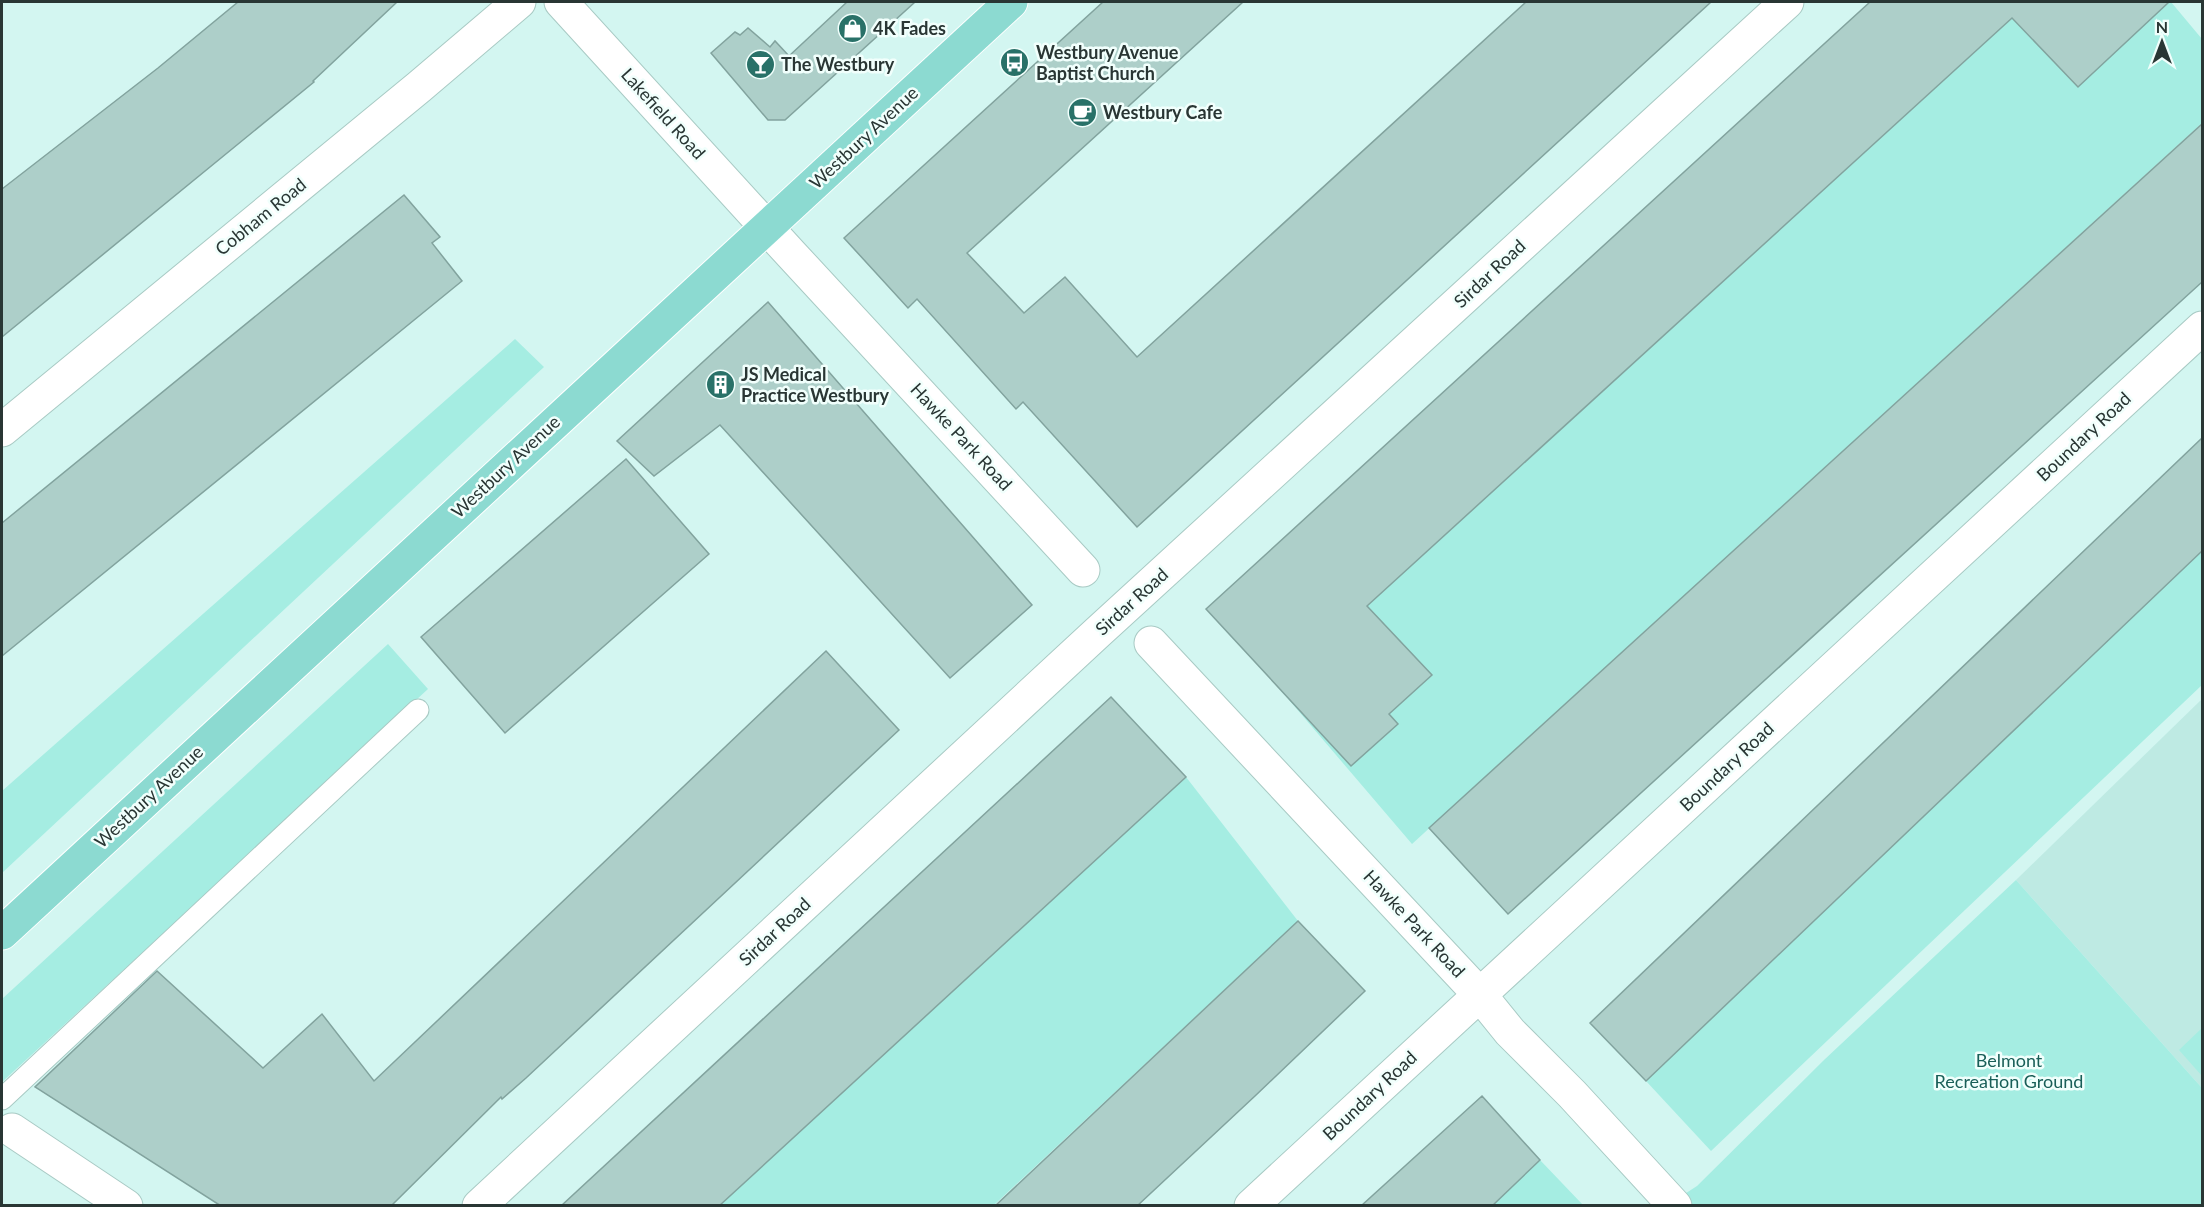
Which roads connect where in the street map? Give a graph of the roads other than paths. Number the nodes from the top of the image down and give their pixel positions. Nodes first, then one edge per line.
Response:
1 (519, 2) edge
2 (561, 2) edge
3 (1011, 2) edge
4 (1787, 2) edge
5 (765, 226) junction
6 (2202, 328) edge
7 (2, 430) edge
8 (1083, 570) dead end
9 (1151, 643) dead end
10 (418, 710) dead end
11 (2, 933) edge
12 (1480, 994) junction
13 (2, 1099) edge
14 (12, 1130) dead end
15 (126, 1206) edge
16 (479, 1206) edge
17 (1251, 1206) edge
18 (1675, 1206) edge

1 - 7 street, Cobham Road
2 - 5 street, Lakefield Road
3 - 5 main road, Westbury Avenue
4 - 16 street, Sirdar Road
5 - 8 street, Hawke Park Road
5 - 11 main road, Westbury Avenue
6 - 12 street, Boundary Road
9 - 12 street, Hawke Park Road
10 - 13 lane
12 - 17 street, Boundary Road
12 - 18 street, Hawke Park Road
14 - 15 street

